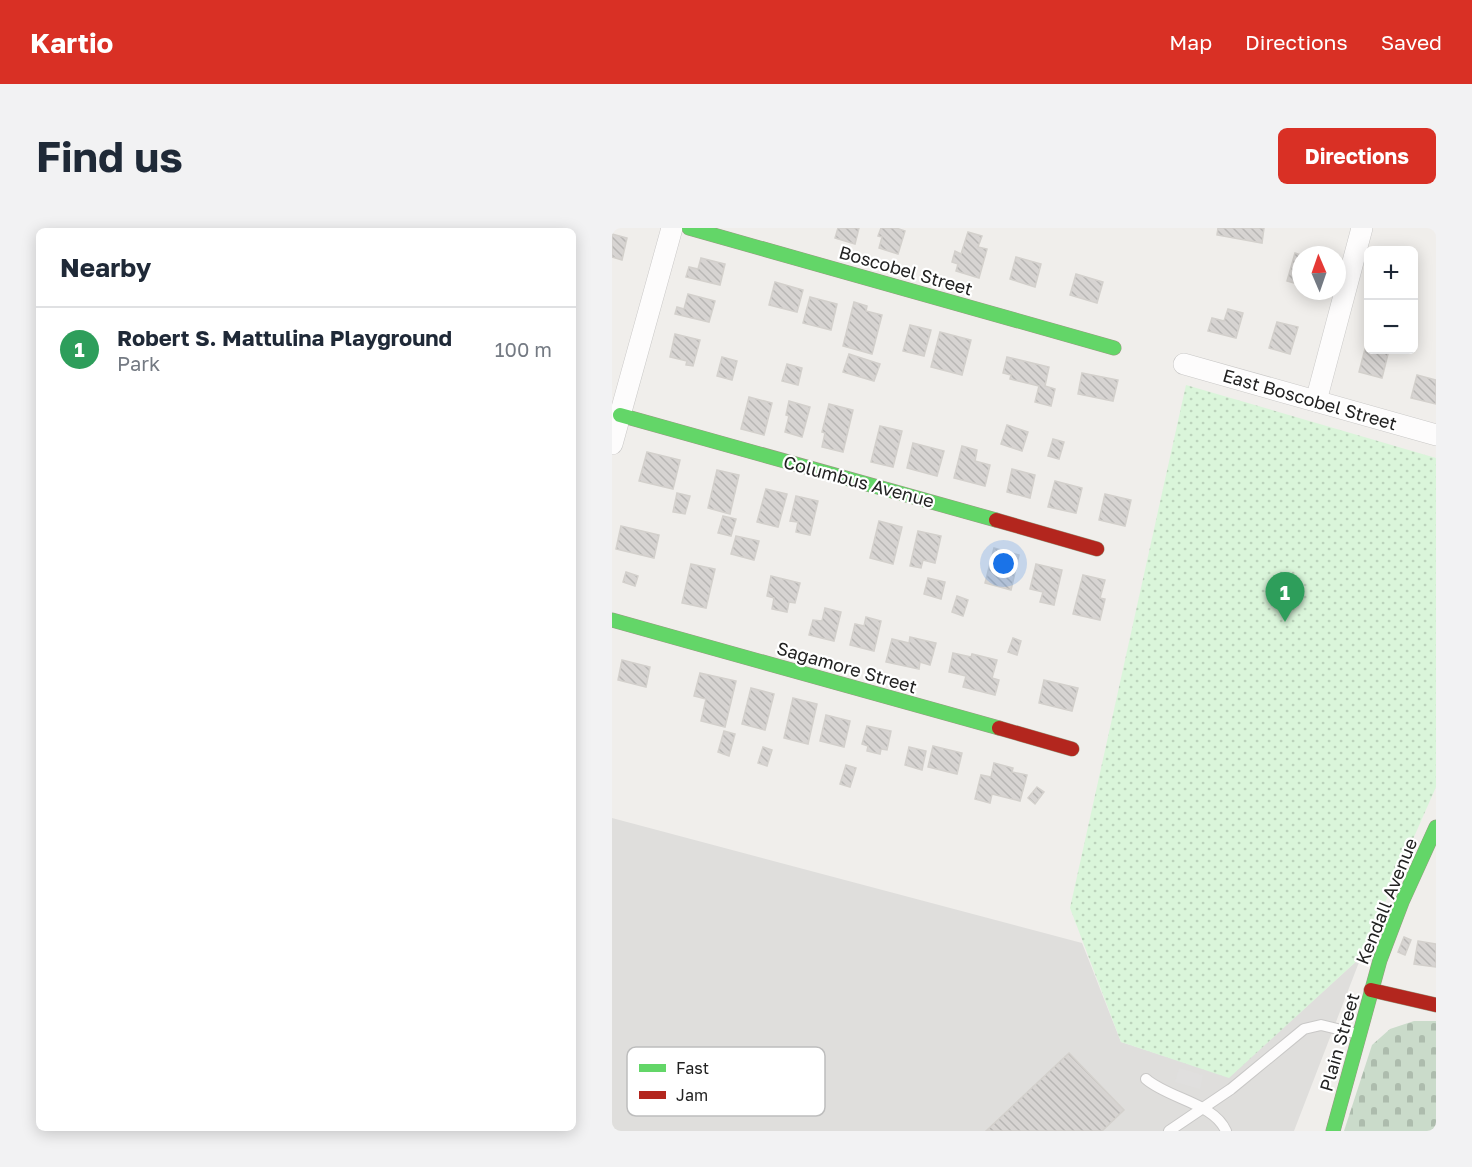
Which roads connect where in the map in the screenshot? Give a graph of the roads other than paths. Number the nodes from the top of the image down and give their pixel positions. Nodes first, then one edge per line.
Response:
1 (672, 228) edge
2 (689, 228) edge
3 (1362, 228) edge
4 (1114, 348) dead end
5 (1184, 364) dead end
6 (1316, 401) junction
7 (617, 420) edge
8 (1436, 435) edge
9 (612, 444) edge
10 (1097, 549) dead end
11 (612, 620) edge
12 (1072, 749) dead end
13 (1436, 827) edge
14 (1371, 990) junction
15 (1436, 1005) edge
16 (1358, 1034) junction
17 (1146, 1079) dead end
18 (1201, 1108) junction
19 (1169, 1131) edge
20 (1226, 1131) edge
21 (1333, 1131) edge

1 - 7 street
2 - 4 street, Boscobel Street
3 - 6 street
5 - 6 street, East Boscobel Street
6 - 8 street, East Boscobel Street
7 - 9 street
7 - 10 street, Columbus Avenue
11 - 12 street, Sagamore Street
13 - 14 street, Kendall Avenue
14 - 15 street, Plain Street
14 - 16 street, Plain Street
16 - 18 lane
16 - 21 street, Plain Street
17 - 18 lane
18 - 19 lane
18 - 20 lane

